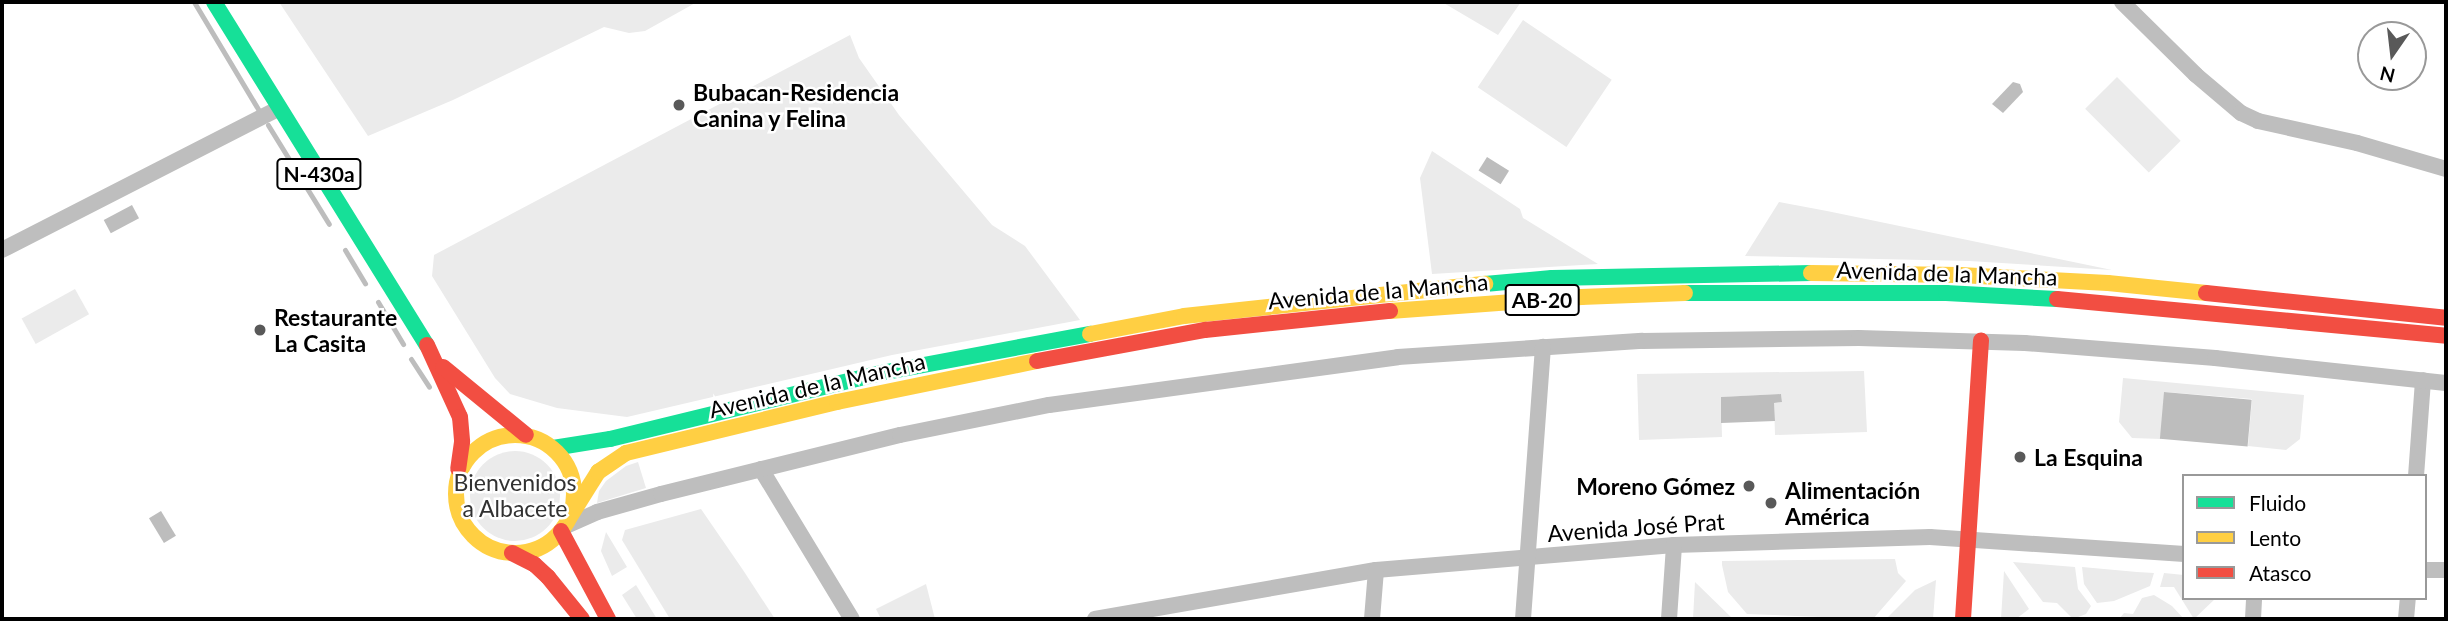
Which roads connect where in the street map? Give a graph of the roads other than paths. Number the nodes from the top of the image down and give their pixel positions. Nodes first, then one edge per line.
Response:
1 (214, 2) edge
2 (2122, 2) edge
3 (278, 109) junction
4 (2446, 169) edge
5 (2, 250) edge
6 (2446, 318) edge
7 (2446, 336) edge
8 (1981, 341) junction
9 (427, 345) junction
10 (1543, 347) junction
11 (2423, 380) junction
12 (2446, 383) edge
13 (527, 435) junction
14 (554, 448) junction
15 (761, 468) junction
16 (2416, 474) edge
17 (455, 489) junction
18 (565, 526) junction
19 (1969, 539) junction
20 (1674, 545) junction
21 (512, 553) junction
22 (2182, 554) edge
23 (1527, 557) junction
24 (2427, 569) edge
25 (1376, 570) junction
26 (2446, 570) edge
27 (2255, 600) edge
28 (2408, 600) edge
29 (582, 619) edge
30 (608, 619) edge
31 (852, 619) edge
32 (1095, 619) edge
33 (1372, 619) edge
34 (1523, 619) edge
35 (1669, 619) edge
36 (1963, 619) edge
37 (2253, 619) edge
38 (2406, 619) edge

1 - 3 main road, N-430a
2 - 4 street
3 - 5 street
3 - 9 main road, N-430a
6 - 14 main road, Avenida de la Mancha / AB-20
7 - 18 main road, Avenida de la Mancha / AB-20
8 - 10 street
8 - 11 street
8 - 19 main road
9 - 13 main road
9 - 17 main road
10 - 15 street
10 - 23 street
11 - 12 street
11 - 16 street
13 - 14 main road
13 - 17 main road
14 - 18 main road
15 - 18 street
15 - 31 street
17 - 21 main road
18 - 21 main road
18 - 30 main road
19 - 20 street, Avenida José Prat
19 - 22 street, Avenida José Prat
19 - 36 main road
20 - 23 street, Avenida José Prat
20 - 35 street
21 - 29 main road
23 - 25 street, Avenida José Prat
23 - 34 street
24 - 26 street
25 - 32 street, Avenida José Prat
25 - 33 street
27 - 37 street
28 - 38 street

